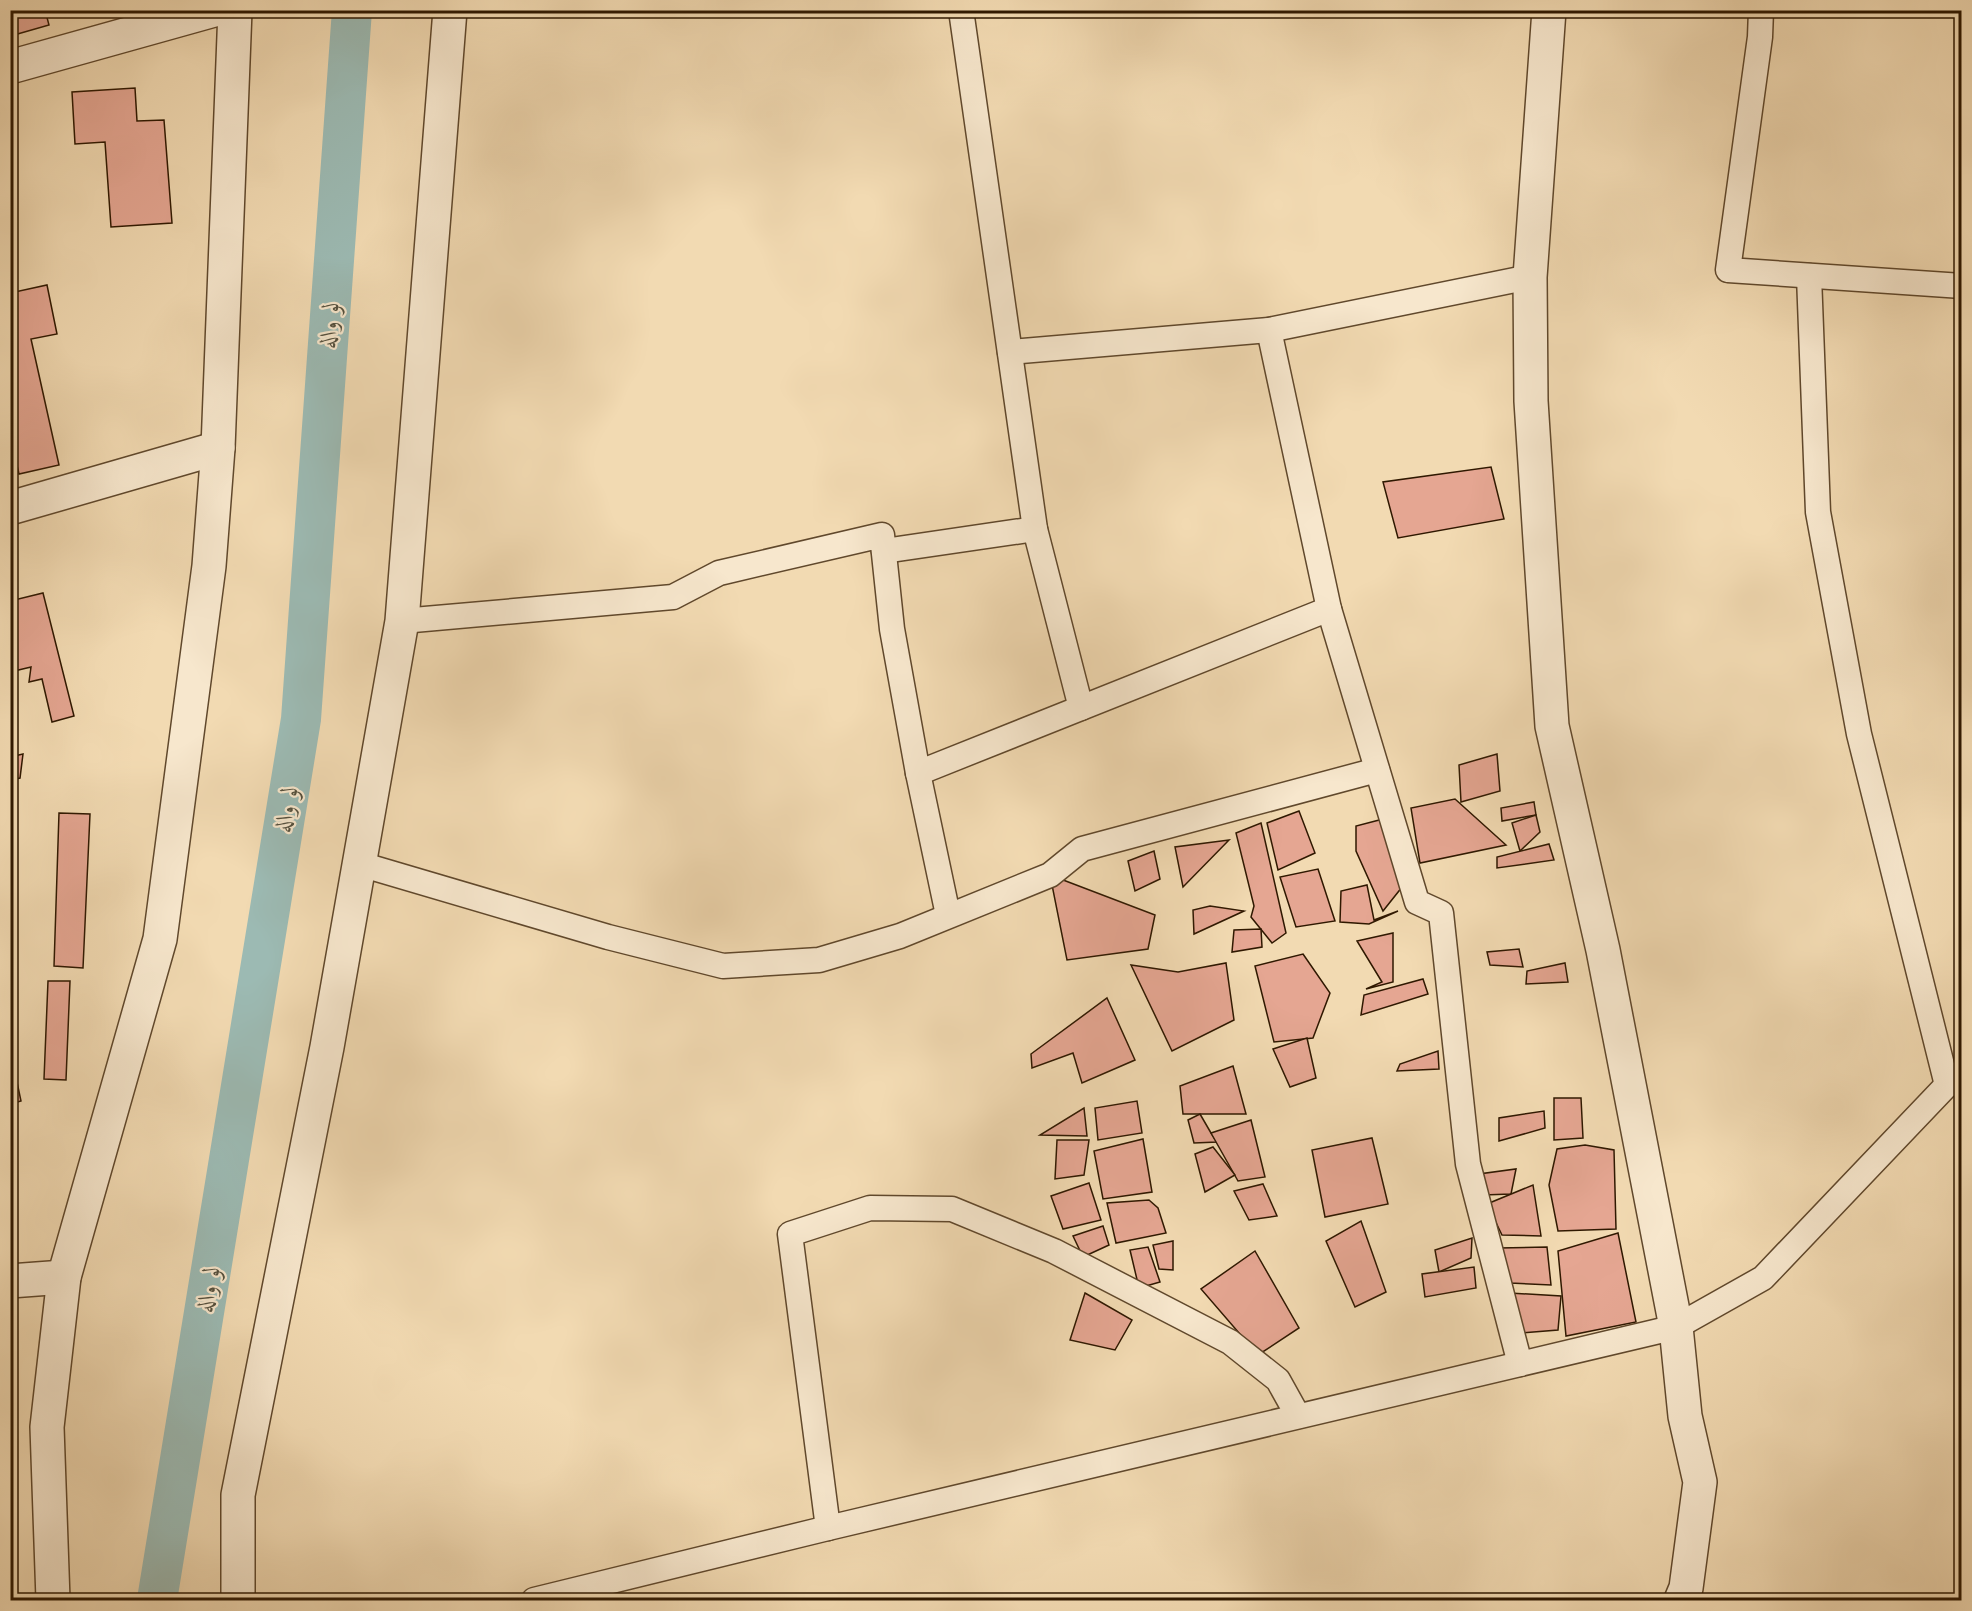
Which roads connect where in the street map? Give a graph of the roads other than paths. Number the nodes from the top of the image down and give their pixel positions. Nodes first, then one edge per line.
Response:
1 (214, 10) edge
2 (235, 10) edge
3 (450, 10) edge
4 (961, 10) edge
5 (1549, 10) edge
6 (1761, 10) edge
7 (10, 66) edge
8 (1809, 276) junction
9 (1530, 277) junction
10 (1962, 286) edge
11 (1269, 330) junction
12 (1010, 352) junction
13 (218, 448) junction
14 (10, 507) edge
15 (1035, 529) junction
16 (884, 550) junction
17 (1329, 609) junction
18 (402, 621) junction
19 (1081, 708) junction
20 (1377, 770) junction
21 (918, 773) junction
22 (360, 864) junction
23 (948, 915) junction
24 (1954, 1083) edge
25 (64, 1277) junction
26 (10, 1281) edge
27 (1676, 1327) junction
28 (1520, 1364) junction
29 (1299, 1416) junction
30 (828, 1528) junction
31 (53, 1600) edge
32 (238, 1600) edge
33 (534, 1600) edge
34 (1681, 1600) edge

1 - 7 street
2 - 13 street
3 - 18 street
4 - 12 lane
5 - 9 street
6 - 8 lane
8 - 10 lane
8 - 24 lane
9 - 11 lane
9 - 27 street
11 - 12 lane
11 - 17 lane
12 - 15 lane
13 - 14 street
13 - 25 street
15 - 16 lane
15 - 19 lane
16 - 18 lane
16 - 21 lane
17 - 19 lane
17 - 20 lane
18 - 22 street
19 - 21 lane
20 - 23 lane
20 - 28 lane
21 - 23 lane
22 - 23 lane
22 - 32 street
24 - 27 lane
25 - 26 street
25 - 31 street
27 - 28 lane
27 - 34 street
28 - 29 lane
29 - 30 lane
29 - 30 lane
30 - 33 lane

